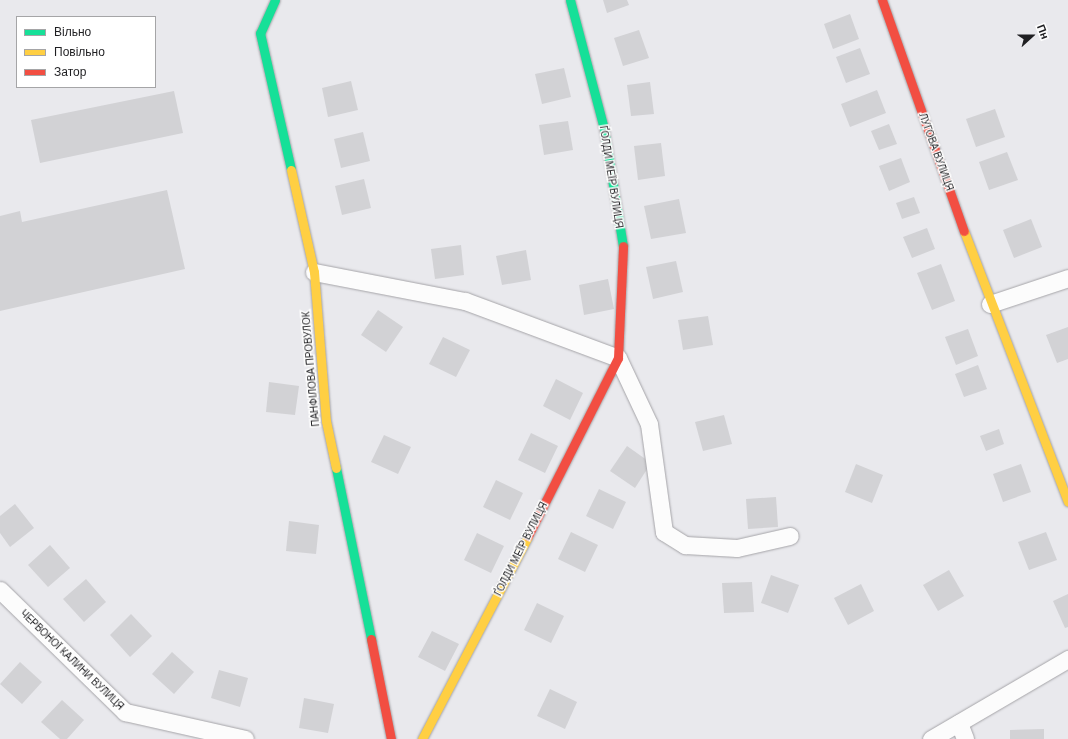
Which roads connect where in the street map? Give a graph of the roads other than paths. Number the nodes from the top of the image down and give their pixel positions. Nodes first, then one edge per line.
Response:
1 (275, 0) edge
2 (570, 0) edge
3 (882, 0) edge
4 (314, 272) junction
5 (1068, 278) edge
6 (990, 304) junction
7 (618, 358) junction
8 (1068, 502) edge
9 (790, 536) dead end
10 (0, 590) edge
11 (1068, 659) edge
12 (962, 731) edge
13 (245, 739) edge
14 (391, 739) edge
15 (422, 739) edge
16 (931, 739) edge

1 - 4 street, ПАНФІЛОВА ПРОВУЛОК
2 - 7 street, ҐОЛДИ МЕЇР ВУЛИЦЯ
3 - 6 street, ЛУГОВА ВУЛИЦЯ
4 - 7 street
4 - 14 street, ПАНФІЛОВА ПРОВУЛОК
5 - 6 street
6 - 8 street, ЛУГОВА ВУЛИЦЯ
7 - 9 street, ҐОЛДИ МЕЇР ВУЛИЦЯ
7 - 15 street, ҐОЛДИ МЕЇР ВУЛИЦЯ
10 - 13 street, ЧЕРВОНОЇ КАЛИНИ ВУЛИЦЯ
11 - 12 street
12 - 16 street

